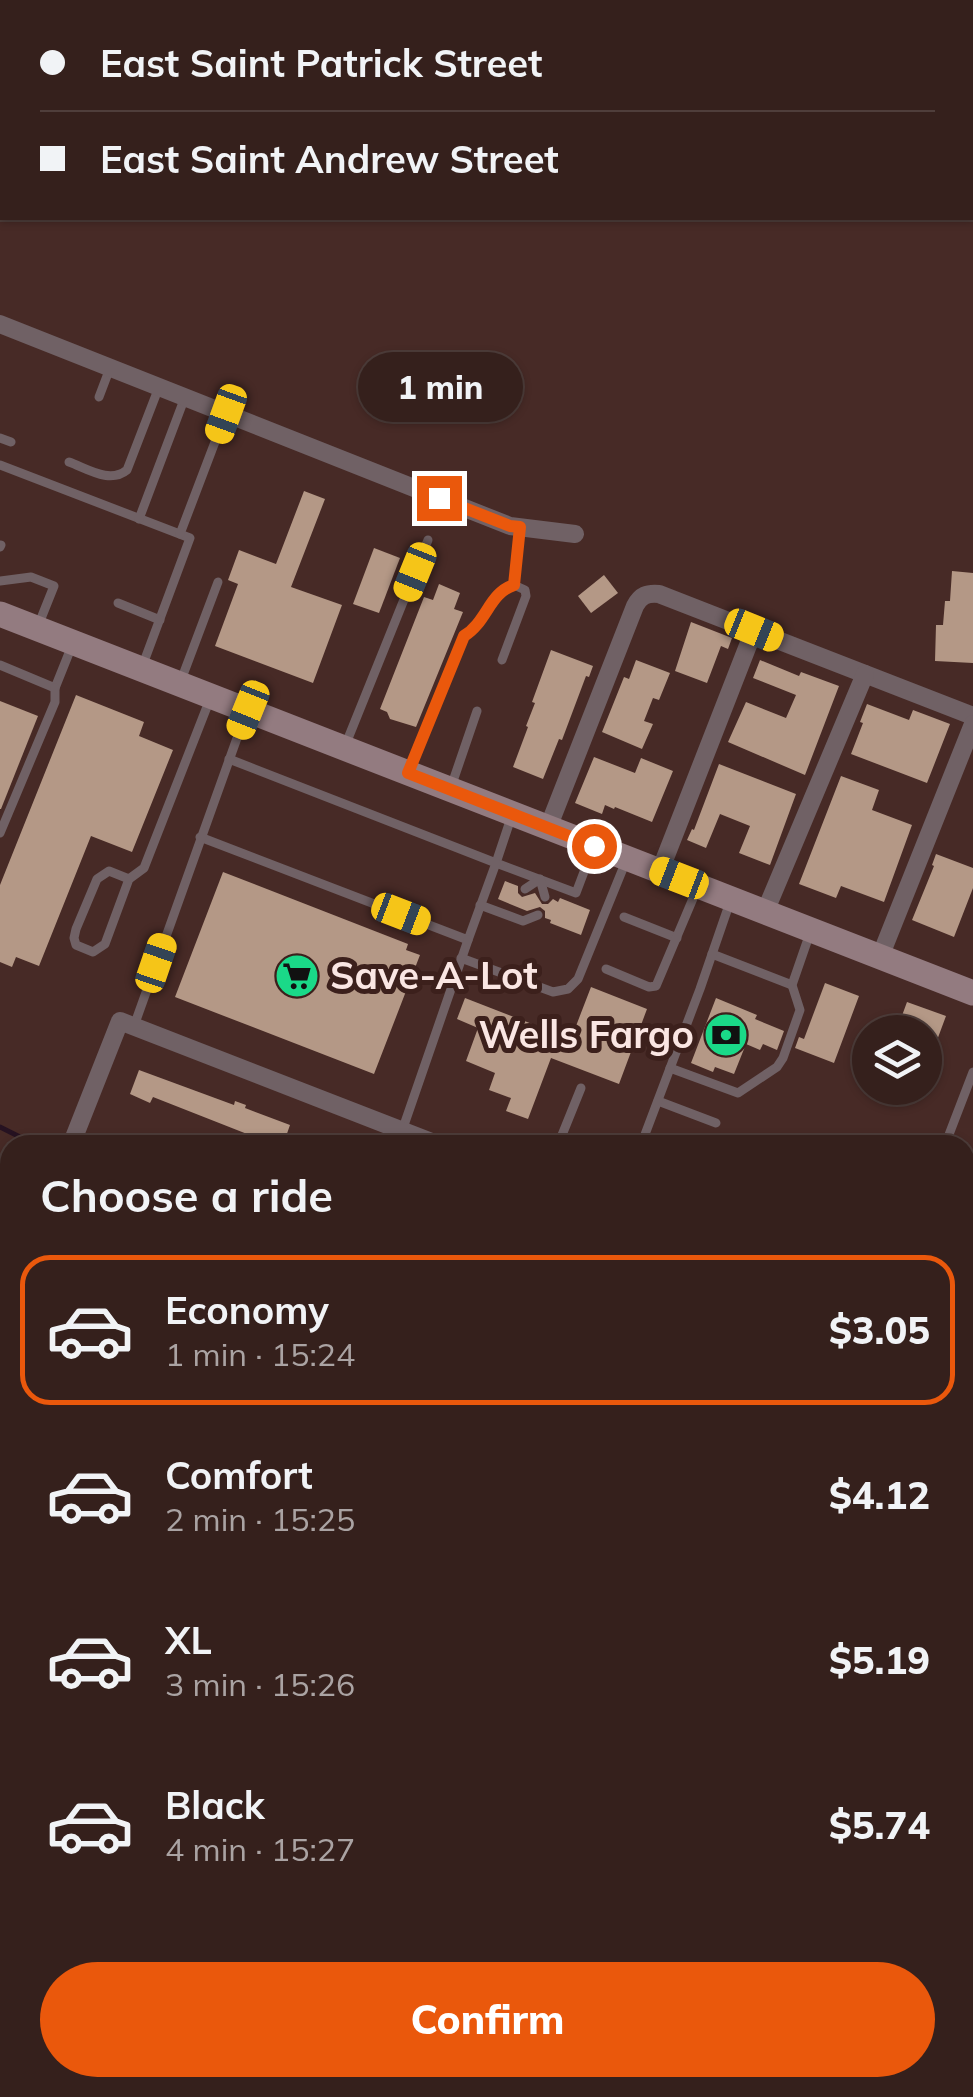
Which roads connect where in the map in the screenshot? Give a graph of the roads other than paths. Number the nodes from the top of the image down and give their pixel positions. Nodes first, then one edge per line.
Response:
1 (0, 324) edge
2 (110, 368) junction
3 (159, 387) junction
4 (99, 397) dead end
5 (185, 398) junction
6 (226, 414) junction
7 (69, 462) dead end
8 (0, 465) edge
9 (139, 518) junction
10 (520, 527) junction
11 (180, 534) junction
12 (575, 534) dead end
13 (428, 540) dead end
14 (0, 581) edge
15 (218, 582) dead end
16 (514, 585) junction
17 (118, 603) dead end
18 (0, 614) edge
19 (160, 620) junction
20 (37, 628) junction
21 (754, 630) junction
22 (74, 642) junction
23 (502, 660) dead end
24 (0, 665) edge
25 (142, 669) junction
26 (864, 674) junction
27 (179, 684) junction
28 (55, 688) junction
29 (211, 696) junction
30 (248, 710) junction
31 (477, 711) dead end
32 (973, 716) edge
33 (973, 724) edge
34 (344, 748) junction
35 (229, 759) junction
36 (408, 773) junction
37 (450, 790) junction
38 (512, 814) junction
39 (548, 828) junction
40 (0, 833) edge
41 (200, 838) junction
42 (594, 846) junction
43 (627, 858) junction
44 (496, 862) junction
45 (660, 871) junction
46 (129, 879) junction
47 (540, 879) junction
48 (698, 886) junction
49 (525, 889) dead end
50 (545, 896) dead end
51 (731, 899) junction
52 (480, 905) junction
53 (518, 907) dead end
54 (765, 912) junction
55 (538, 915) dead end
56 (624, 916) dead end
57 (523, 922) junction
58 (812, 930) junction
59 (678, 938) junction
60 (468, 940) junction
61 (712, 954) junction
62 (880, 957) junction
63 (462, 958) junction
64 (606, 970) dead end
65 (792, 985) junction
66 (973, 993) edge
67 (127, 1024) junction
68 (670, 1068) junction
69 (973, 1072) edge
70 (581, 1088) dead end
71 (658, 1101) junction
72 (716, 1124) dead end
73 (402, 1130) junction
74 (76, 1135) edge
75 (414, 1135) edge
76 (562, 1135) edge
77 (645, 1135) edge
78 (948, 1135) edge

1 - 2 street
2 - 3 street
2 - 4 lane
3 - 5 street
3 - 7 lane
5 - 6 street
5 - 9 lane
6 - 10 street
6 - 11 lane
8 - 9 lane
9 - 11 lane
10 - 12 street
10 - 16 lane
11 - 19 lane
13 - 34 lane
14 - 20 lane
15 - 27 lane
16 - 23 lane
16 - 36 lane
17 - 19 lane
18 - 20 main road
19 - 25 lane
20 - 22 main road
21 - 26 street
21 - 39 street
21 - 45 street
22 - 25 main road
22 - 28 lane
24 - 28 lane
25 - 27 main road
26 - 32 street
26 - 54 street
27 - 29 main road
28 - 40 lane
29 - 30 main road
29 - 46 lane
30 - 34 main road
30 - 35 lane
31 - 37 lane
33 - 62 street
34 - 36 main road
35 - 41 lane
35 - 44 lane
36 - 37 main road
37 - 38 main road
38 - 39 main road
38 - 44 lane
39 - 42 main road
41 - 60 lane
41 - 67 lane
42 - 43 main road
42 - 47 lane
43 - 45 main road
43 - 63 lane
44 - 47 lane
44 - 52 lane
45 - 48 main road
46 - 46 lane
47 - 49 lane
47 - 50 lane
48 - 51 main road
48 - 59 lane
51 - 54 main road
51 - 61 lane
52 - 57 lane
52 - 60 lane
53 - 57 lane
54 - 58 main road
55 - 57 lane
56 - 59 lane
58 - 62 main road
58 - 65 lane
59 - 64 lane
60 - 63 lane
61 - 65 lane
61 - 68 lane
62 - 66 main road
63 - 73 lane
65 - 68 lane
67 - 73 street
67 - 74 street
68 - 71 lane
69 - 78 lane
70 - 76 lane
71 - 72 lane
71 - 77 lane
73 - 75 street

